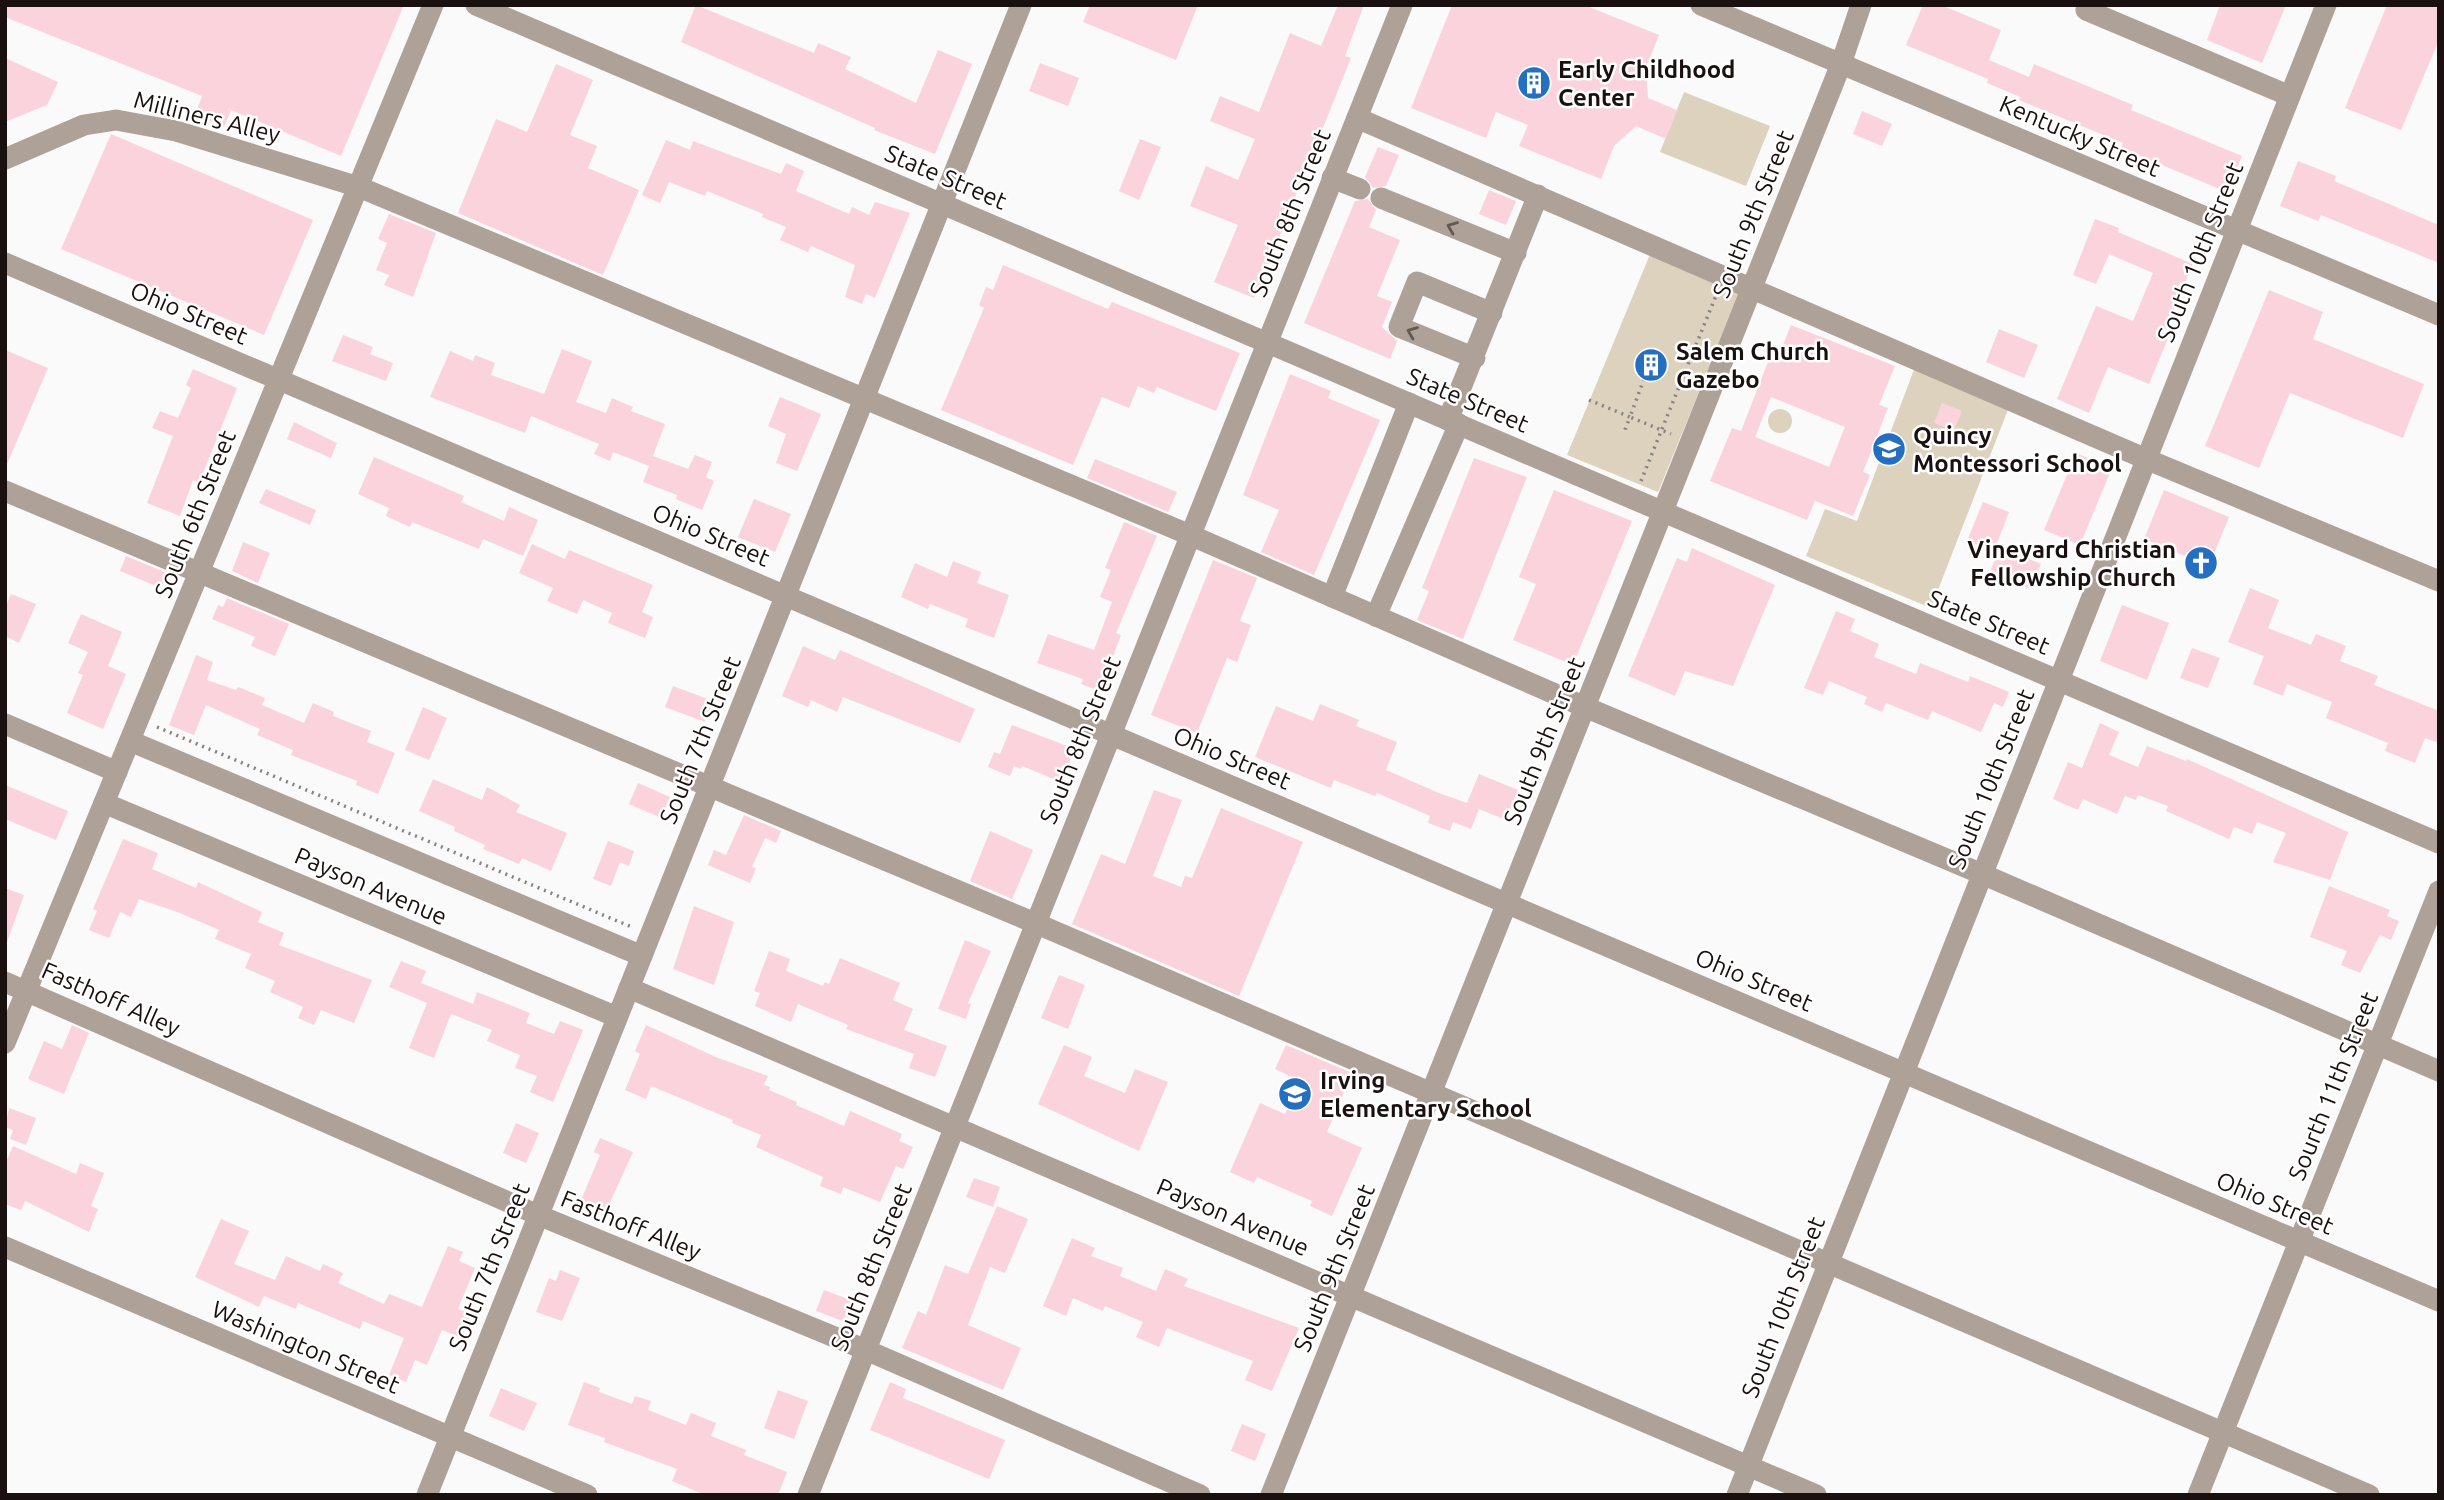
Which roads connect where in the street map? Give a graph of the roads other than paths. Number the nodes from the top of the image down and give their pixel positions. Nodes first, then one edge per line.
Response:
1 (433, 5) edge
2 (476, 5) edge
3 (1021, 5) edge
4 (1402, 5) edge
5 (1701, 5) edge
6 (1861, 5) edge
7 (2088, 5) edge
8 (2326, 5) edge
9 (1841, 64) junction
10 (2290, 96) junction
11 (1357, 118) junction
12 (5, 159) edge
13 (1332, 178) junction
14 (359, 187) junction
15 (1360, 189) dead end
16 (1538, 195) junction
17 (1381, 198) dead end
18 (942, 204) junction
19 (2237, 230) junction
20 (1516, 253) junction
21 (5, 263) edge
22 (1752, 287) junction
23 (1492, 313) junction
24 (2439, 315) edge
25 (1266, 342) junction
26 (1475, 358) junction
27 (279, 380) junction
28 (866, 397) junction
29 (1409, 403) junction
30 (1453, 422) junction
31 (2146, 459) junction
32 (5, 491) edge
33 (1663, 512) junction
34 (1190, 535) junction
35 (200, 571) junction
36 (2439, 581) edge
37 (786, 596) junction
38 (1332, 597) junction
39 (1376, 616) junction
40 (2059, 680) junction
41 (1585, 708) junction
42 (5, 724) edge
43 (1111, 734) junction
44 (130, 741) junction
45 (117, 772) junction
46 (710, 786) junction
47 (104, 803) junction
48 (2439, 843) edge
49 (1982, 874) junction
50 (2439, 891) edge
51 (1507, 904) junction
52 (1035, 923) junction
53 (642, 956) junction
54 (5, 982) edge
55 (629, 988) junction
56 (27, 991) junction
57 (617, 1017) junction
58 (5, 1043) edge
59 (2377, 1045) junction
60 (2439, 1071) edge
61 (1904, 1073) junction
62 (1431, 1095) junction
63 (954, 1127) junction
64 (538, 1215) junction
65 (2299, 1241) junction
66 (5, 1247) edge
67 (1828, 1264) junction
68 (1351, 1296) junction
69 (2439, 1301) edge
70 (866, 1350) junction
71 (2223, 1433) junction
72 (451, 1437) junction
73 (1749, 1466) junction
74 (427, 1495) edge
75 (587, 1495) edge
76 (808, 1495) edge
77 (1200, 1495) edge
78 (1271, 1495) edge
79 (1737, 1495) edge
80 (1816, 1495) edge
81 (2198, 1495) edge
82 (2369, 1495) edge

1 - 14 street, South 6th Street
2 - 18 street, State Street
3 - 18 street, South 7th Street
4 - 11 street, South 8th Street
5 - 9 street, Kentucky Street
6 - 9 street, South 9th Street
7 - 10 street
8 - 10 street, South 10th Street
9 - 19 street, Kentucky Street
9 - 22 street, South 9th Street
10 - 19 street, South 10th Street
11 - 13 street, South 8th Street
11 - 16 street
12 - 14 street, Milliners Alley
13 - 15 street
13 - 25 street, South 8th Street
14 - 27 street, South 6th Street
14 - 28 street, Milliners Alley
16 - 20 street
16 - 22 street
20 -> 17 street
18 - 25 street, State Street
18 - 28 street, South 7th Street
19 - 24 street, Kentucky Street
19 - 31 street, South 10th Street
20 - 23 street
21 - 27 street, Ohio Street
22 - 31 street
22 - 33 street, South 9th Street
23 - 26 street
26 -> 23 street
25 - 29 street, State Street
25 - 34 street, South 8th Street
26 - 30 street
27 - 35 street, South 6th Street
27 - 37 street, Ohio Street
28 - 34 street, Milliners Alley
28 - 37 street, South 7th Street
29 - 30 street, State Street
29 - 38 street
30 - 33 street, State Street
30 - 39 street
31 - 36 street
31 - 40 street, South 10th Street
32 - 35 street
33 - 40 street, State Street
33 - 41 street, South 9th Street
34 - 38 street, Milliners Alley
34 - 43 street, South 8th Street
35 - 44 street, South 6th Street
35 - 46 street
37 - 43 street, Ohio Street
37 - 46 street, South 7th Street
38 - 39 street, Milliners Alley
39 - 41 street, Milliners Alley
40 - 48 street, State Street
40 - 49 street, South 10th Street
41 - 49 street, Milliners Alley
41 - 51 street, South 9th Street
42 - 45 street
43 - 51 street, Ohio Street
43 - 52 street, South 8th Street
44 - 45 street, South 6th Street
44 - 53 street, Payson Avenue
45 - 47 street, South 6th Street
46 - 52 street
46 - 53 street, South 7th Street
47 - 56 street, South 6th Street
47 - 57 street, Payson Avenue
49 - 59 street, Milliners Alley
49 - 61 street, South 10th Street
50 - 59 street, Sourth 11th Street
51 - 61 street, Ohio Street
51 - 62 street, South 9th Street
52 - 62 street
52 - 63 street, South 8th Street
53 - 55 street, South 7th Street
54 - 56 street, Fasthoff Alley
55 - 57 street, South 7th Street
55 - 63 street, Payson Avenue
56 - 58 street, South 6th Street
56 - 64 street, Fasthoff Alley
57 - 64 street, South 7th Street
59 - 60 street, Milliners Alley
59 - 65 street, Sourth 11th Street
61 - 65 street, Ohio Street
61 - 67 street, South 10th Street
62 - 67 street
62 - 68 street, South 9th Street
63 - 68 street, Payson Avenue
63 - 70 street, South 8th Street
64 - 70 street, Fasthoff Alley
64 - 72 street, South 7th Street
65 - 69 street, Ohio Street
65 - 71 street, Sourth 11th Street
66 - 72 street, Washington Street
67 - 71 street
67 - 73 street, South 10th Street
68 - 73 street, Payson Avenue
68 - 78 street, South 9th Street
70 - 76 street, South 8th Street
70 - 77 street, Fasthoff Alley
71 - 81 street, Sourth 11th Street
71 - 82 street
72 - 74 street, South 7th Street
72 - 75 street, Washington Street
73 - 79 street, South 10th Street
73 - 80 street, Payson Avenue

